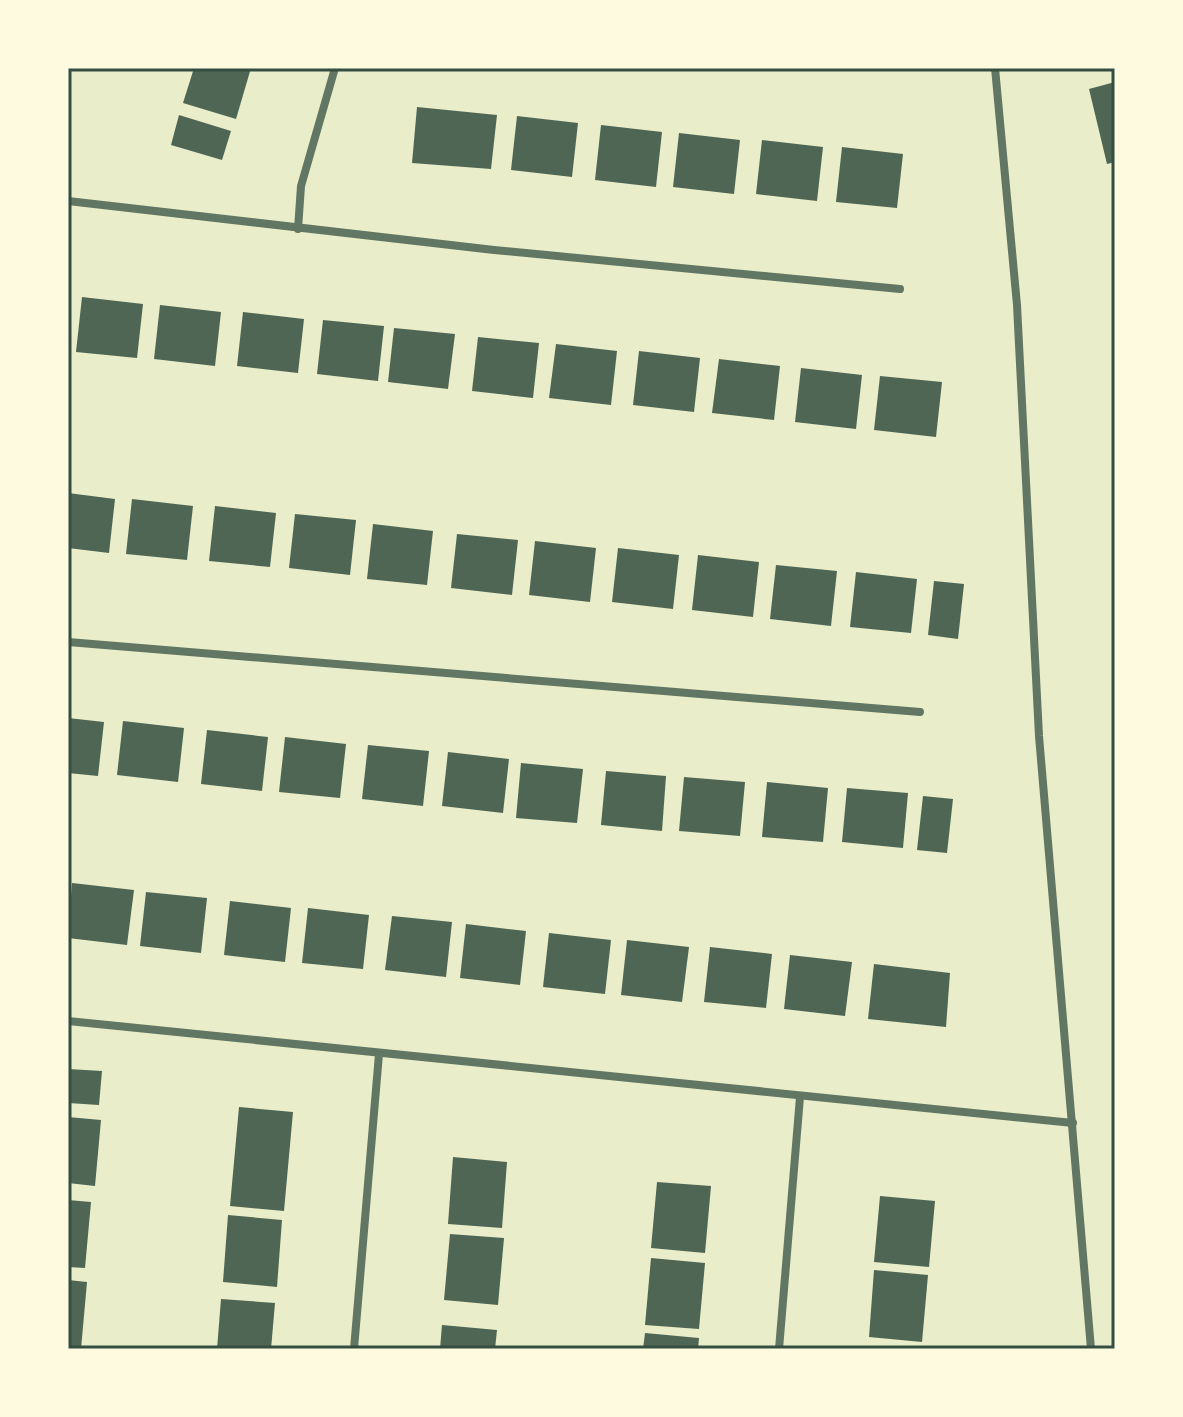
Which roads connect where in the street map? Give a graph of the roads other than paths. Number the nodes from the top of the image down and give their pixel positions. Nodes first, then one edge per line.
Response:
1 (335, 68) edge
2 (995, 68) edge
3 (68, 201) edge
4 (298, 229) junction
5 (900, 289) dead end
6 (68, 642) edge
7 (920, 712) dead end
8 (68, 1021) edge
9 (379, 1054) junction
10 (800, 1097) junction
11 (1073, 1123) junction
12 (354, 1349) edge
13 (779, 1349) edge
14 (1091, 1349) edge

1 - 4 street
2 - 11 street
3 - 4 street
4 - 5 street
6 - 7 street
8 - 9 street
9 - 10 street
9 - 12 street
10 - 11 street
10 - 13 street
11 - 14 street

